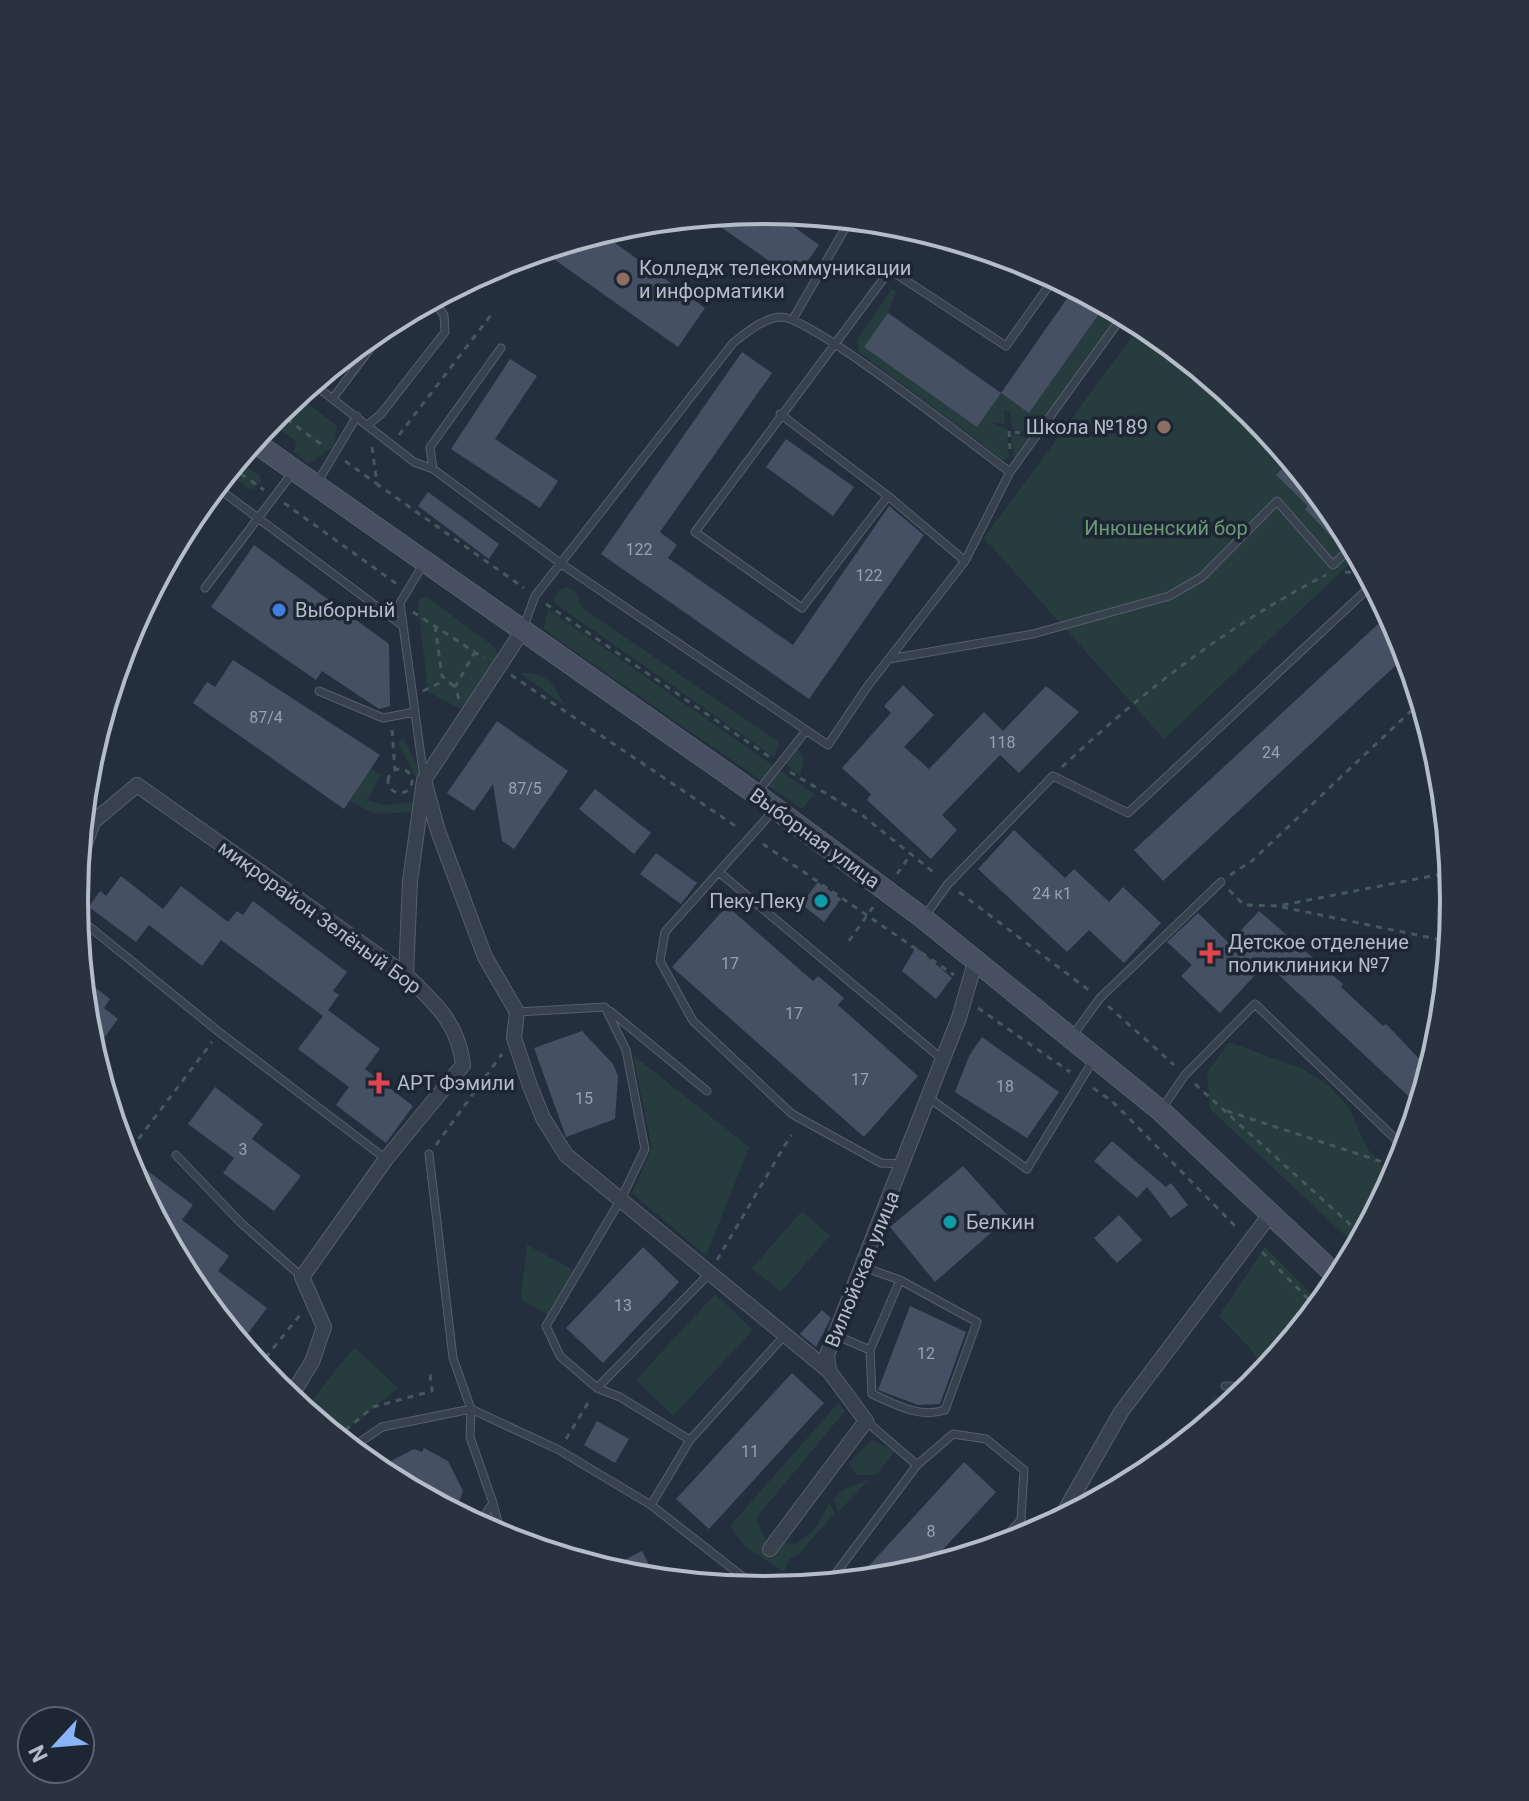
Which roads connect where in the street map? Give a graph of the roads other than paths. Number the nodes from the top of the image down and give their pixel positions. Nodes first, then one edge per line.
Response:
1 (845, 229) edge
2 (1048, 287) edge
3 (439, 308) edge
4 (793, 319) junction
5 (1117, 324) edge
6 (834, 342) junction
7 (501, 348) dead end
8 (365, 355) edge
9 (321, 390) edge
10 (333, 398) junction
11 (780, 414) junction
12 (357, 416) junction
13 (369, 424) junction
14 (262, 447) edge
15 (433, 469) junction
16 (295, 470) junction
17 (1010, 472) junction
18 (316, 484) junction
19 (225, 493) edge
20 (888, 496) junction
21 (256, 517) junction
22 (1345, 554) edge
23 (426, 560) junction
24 (965, 561) junction
25 (560, 563) junction
26 (205, 588) dead end
27 (1366, 591) edge
28 (403, 626) junction
29 (523, 630) junction
30 (889, 659) junction
31 (319, 691) dead end
32 (415, 712) junction
33 (805, 732) junction
34 (424, 780) junction
35 (756, 794) junction
36 (775, 808) junction
37 (93, 823) edge
38 (720, 873) junction
39 (1221, 882) road end
40 (923, 918) junction
41 (89, 926) edge
42 (976, 959) junction
43 (406, 975) junction
44 (605, 1007) junction
45 (517, 1012) junction
46 (1072, 1037) junction
47 (1095, 1057) junction
48 (943, 1060) junction
49 (707, 1091) dead end
50 (929, 1098) junction
51 (1161, 1111) junction
52 (1397, 1140) edge
53 (429, 1154) road end
54 (176, 1155) dead end
55 (386, 1159) junction
56 (904, 1164) junction
57 (621, 1199) junction
58 (1272, 1212) junction
59 (863, 1267) junction
60 (1331, 1270) edge
61 (709, 1274) junction
62 (302, 1277) junction
63 (900, 1280) junction
64 (835, 1335) junction
65 (784, 1336) junction
66 (870, 1350) junction
67 (829, 1371) junction
68 (1225, 1386) dead end
69 (1235, 1386) edge
70 (296, 1388) edge
71 (597, 1388) junction
72 (471, 1409) junction
73 (866, 1421) junction
74 (690, 1440) junction
75 (360, 1442) edge
76 (917, 1465) junction
77 (493, 1503) junction
78 (651, 1505) junction
79 (1068, 1505) edge
80 (484, 1516) edge
81 (498, 1522) edge
82 (1011, 1530) edge
83 (770, 1549) dead end
84 (836, 1573) edge
85 (742, 1577) edge

1 - 4 lane
2 - 6 lane
3 - 13 lane
4 - 6 lane
4 - 25 lane
5 - 17 lane
6 - 11 lane
6 - 17 lane
7 - 15 lane
8 - 10 lane
9 - 10 lane
10 - 12 lane
11 - 20 lane
11 - 20 lane
12 - 13 lane
12 - 18 lane
13 - 15 lane
14 - 16 main road, Выборная улица
15 - 25 lane
16 - 18 main road, Выборная улица
16 - 21 lane
17 - 24 lane
18 - 23 main road, Выборная улица
19 - 21 lane
20 - 24 lane
21 - 26 lane
21 - 28 lane
22 - 30 lane
23 - 28 lane
23 - 29 main road, Выборная улица
24 - 30 lane
25 - 29 lane
25 - 33 lane
27 - 40 lane
28 - 32 lane
29 - 34 street
29 - 35 main road, Выборная улица
30 - 33 lane
31 - 32 lane
32 - 34 lane
33 - 35 lane
34 - 43 street
34 - 45 street
35 - 36 main road, Выборная улица
36 - 38 lane
36 - 40 main road, Выборная улица
37 - 43 street, микрорайон Зелёный Бор
38 - 48 lane
38 - 56 lane
39 - 46 lane
40 - 42 main road, Выборная улица
41 - 55 lane
42 - 46 main road, Выборная улица
42 - 48 street, Вилюйская улица
43 - 55 street, микрорайон Зелёный Бор
44 - 45 lane
44 - 49 lane
44 - 57 lane
45 - 57 street
46 - 47 main road, Выборная улица
47 - 50 lane
47 - 51 main road, Выборная улица
48 - 50 street, Вилюйская улица
50 - 56 street, Вилюйская улица
51 - 52 lane
51 - 58 main road, Выборная улица
53 - 72 lane
54 - 62 lane
55 - 62 street, микрорайон Зелёный Бор
56 - 59 street, Вилюйская улица
57 - 61 street
57 - 71 lane
58 - 60 main road, Выборная улица
58 - 79 street
59 - 63 lane
59 - 64 street, Вилюйская улица
61 - 65 street
61 - 71 lane
62 - 70 street
63 - 66 lane
63 - 66 lane
64 - 66 lane
64 - 67 street, Вилюйская улица
65 - 67 street
65 - 74 lane
67 - 73 street, Вилюйская улица
68 - 69 lane
71 - 74 lane
72 - 75 lane
72 - 77 lane
72 - 78 lane
73 - 76 lane
73 - 83 street
74 - 78 lane
76 - 82 lane
76 - 84 lane
77 - 80 lane
77 - 81 lane
78 - 85 lane

